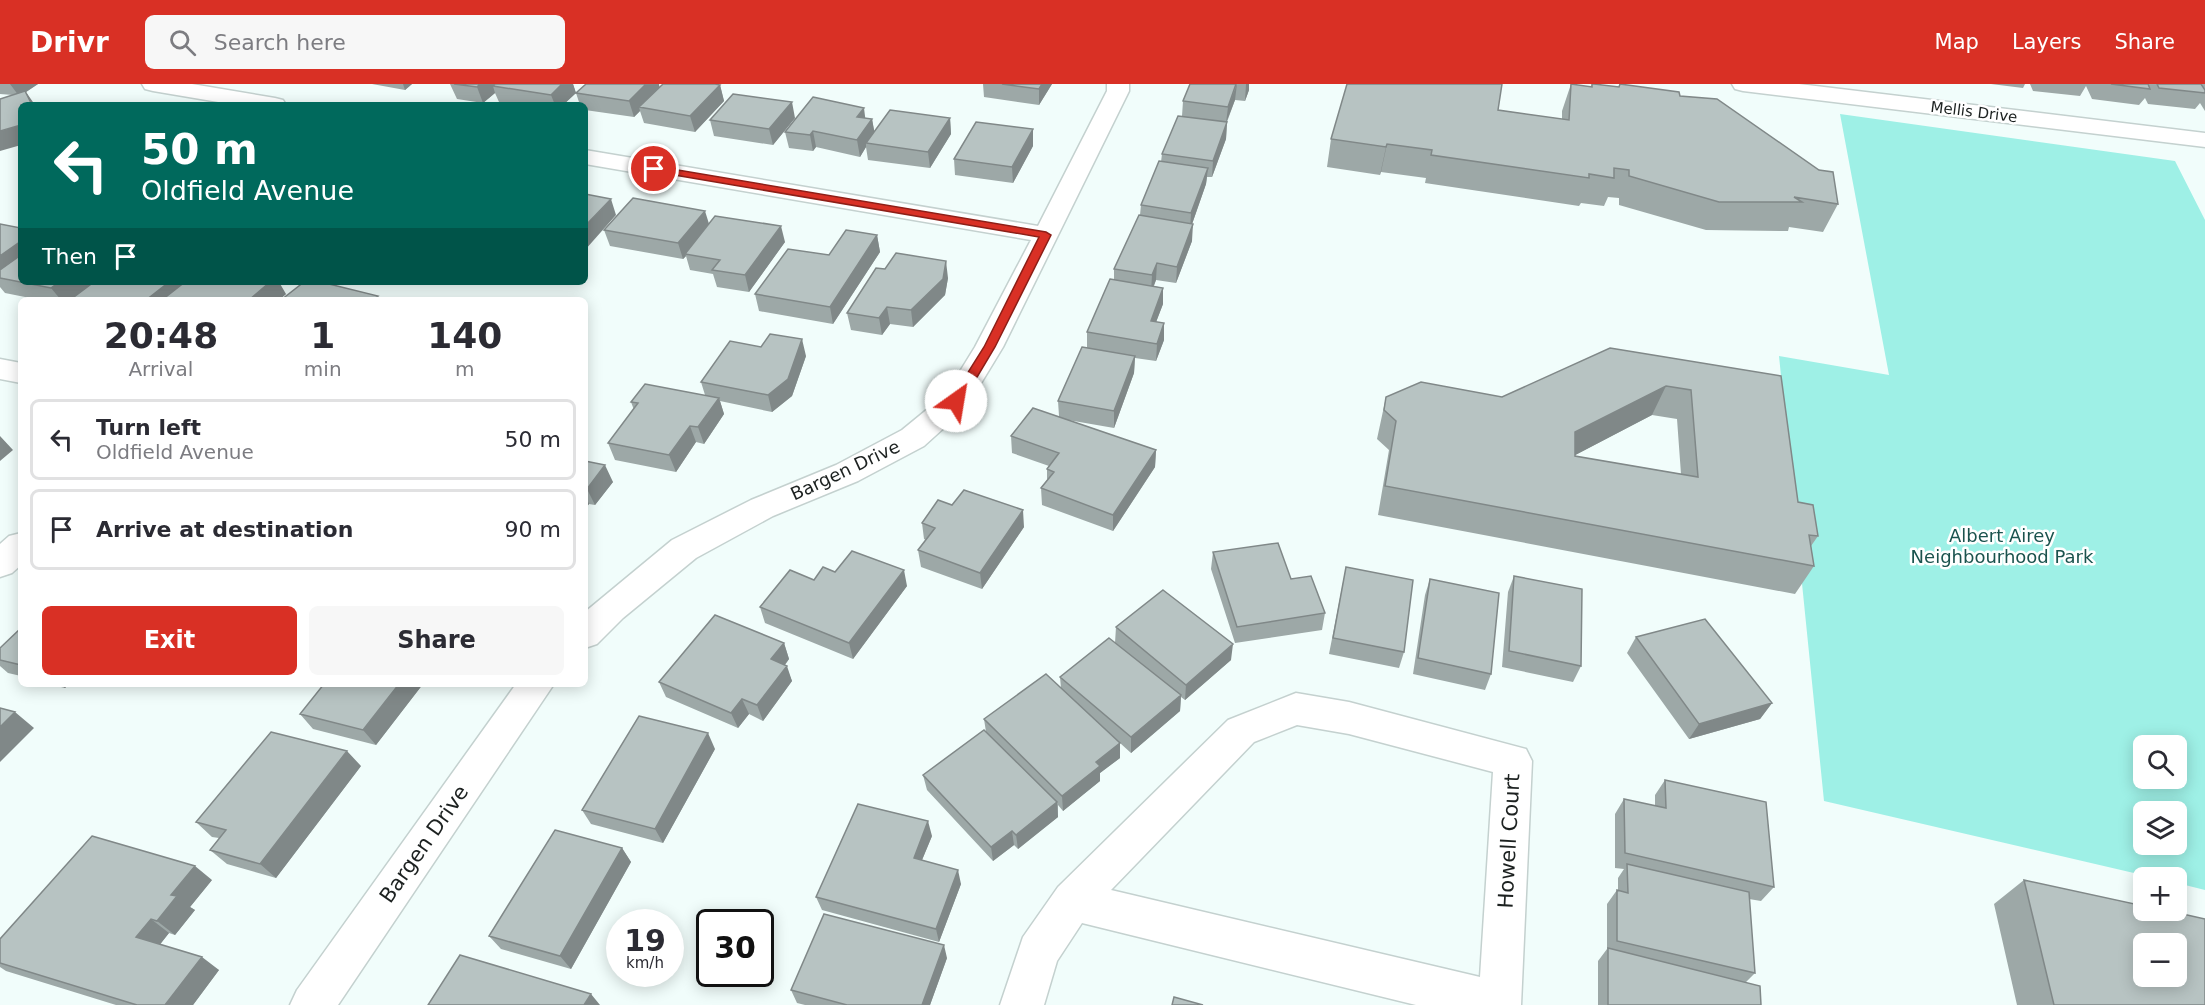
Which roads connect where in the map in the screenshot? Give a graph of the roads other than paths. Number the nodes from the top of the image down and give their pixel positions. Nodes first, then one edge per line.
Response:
1 (153, 84) edge
2 (1118, 84) edge
3 (1743, 84) edge
4 (258, 102) edge
5 (2205, 140) edge
6 (588, 159) edge
7 (1046, 235) junction
8 (0, 369) edge
9 (18, 372) edge
10 (18, 548) edge
11 (0, 564) edge
12 (588, 631) edge
13 (535, 687) edge
14 (1073, 901) junction
15 (312, 1005) edge
16 (1022, 1005) edge

1 - 4 street
2 - 7 street, Bargen Drive
3 - 5 street, Mellis Drive
6 - 7 street
7 - 12 street, Bargen Drive
8 - 9 street
10 - 11 street
13 - 15 street, Bargen Drive
14 - 14 street, Howell Court
14 - 16 street, Howell Court

